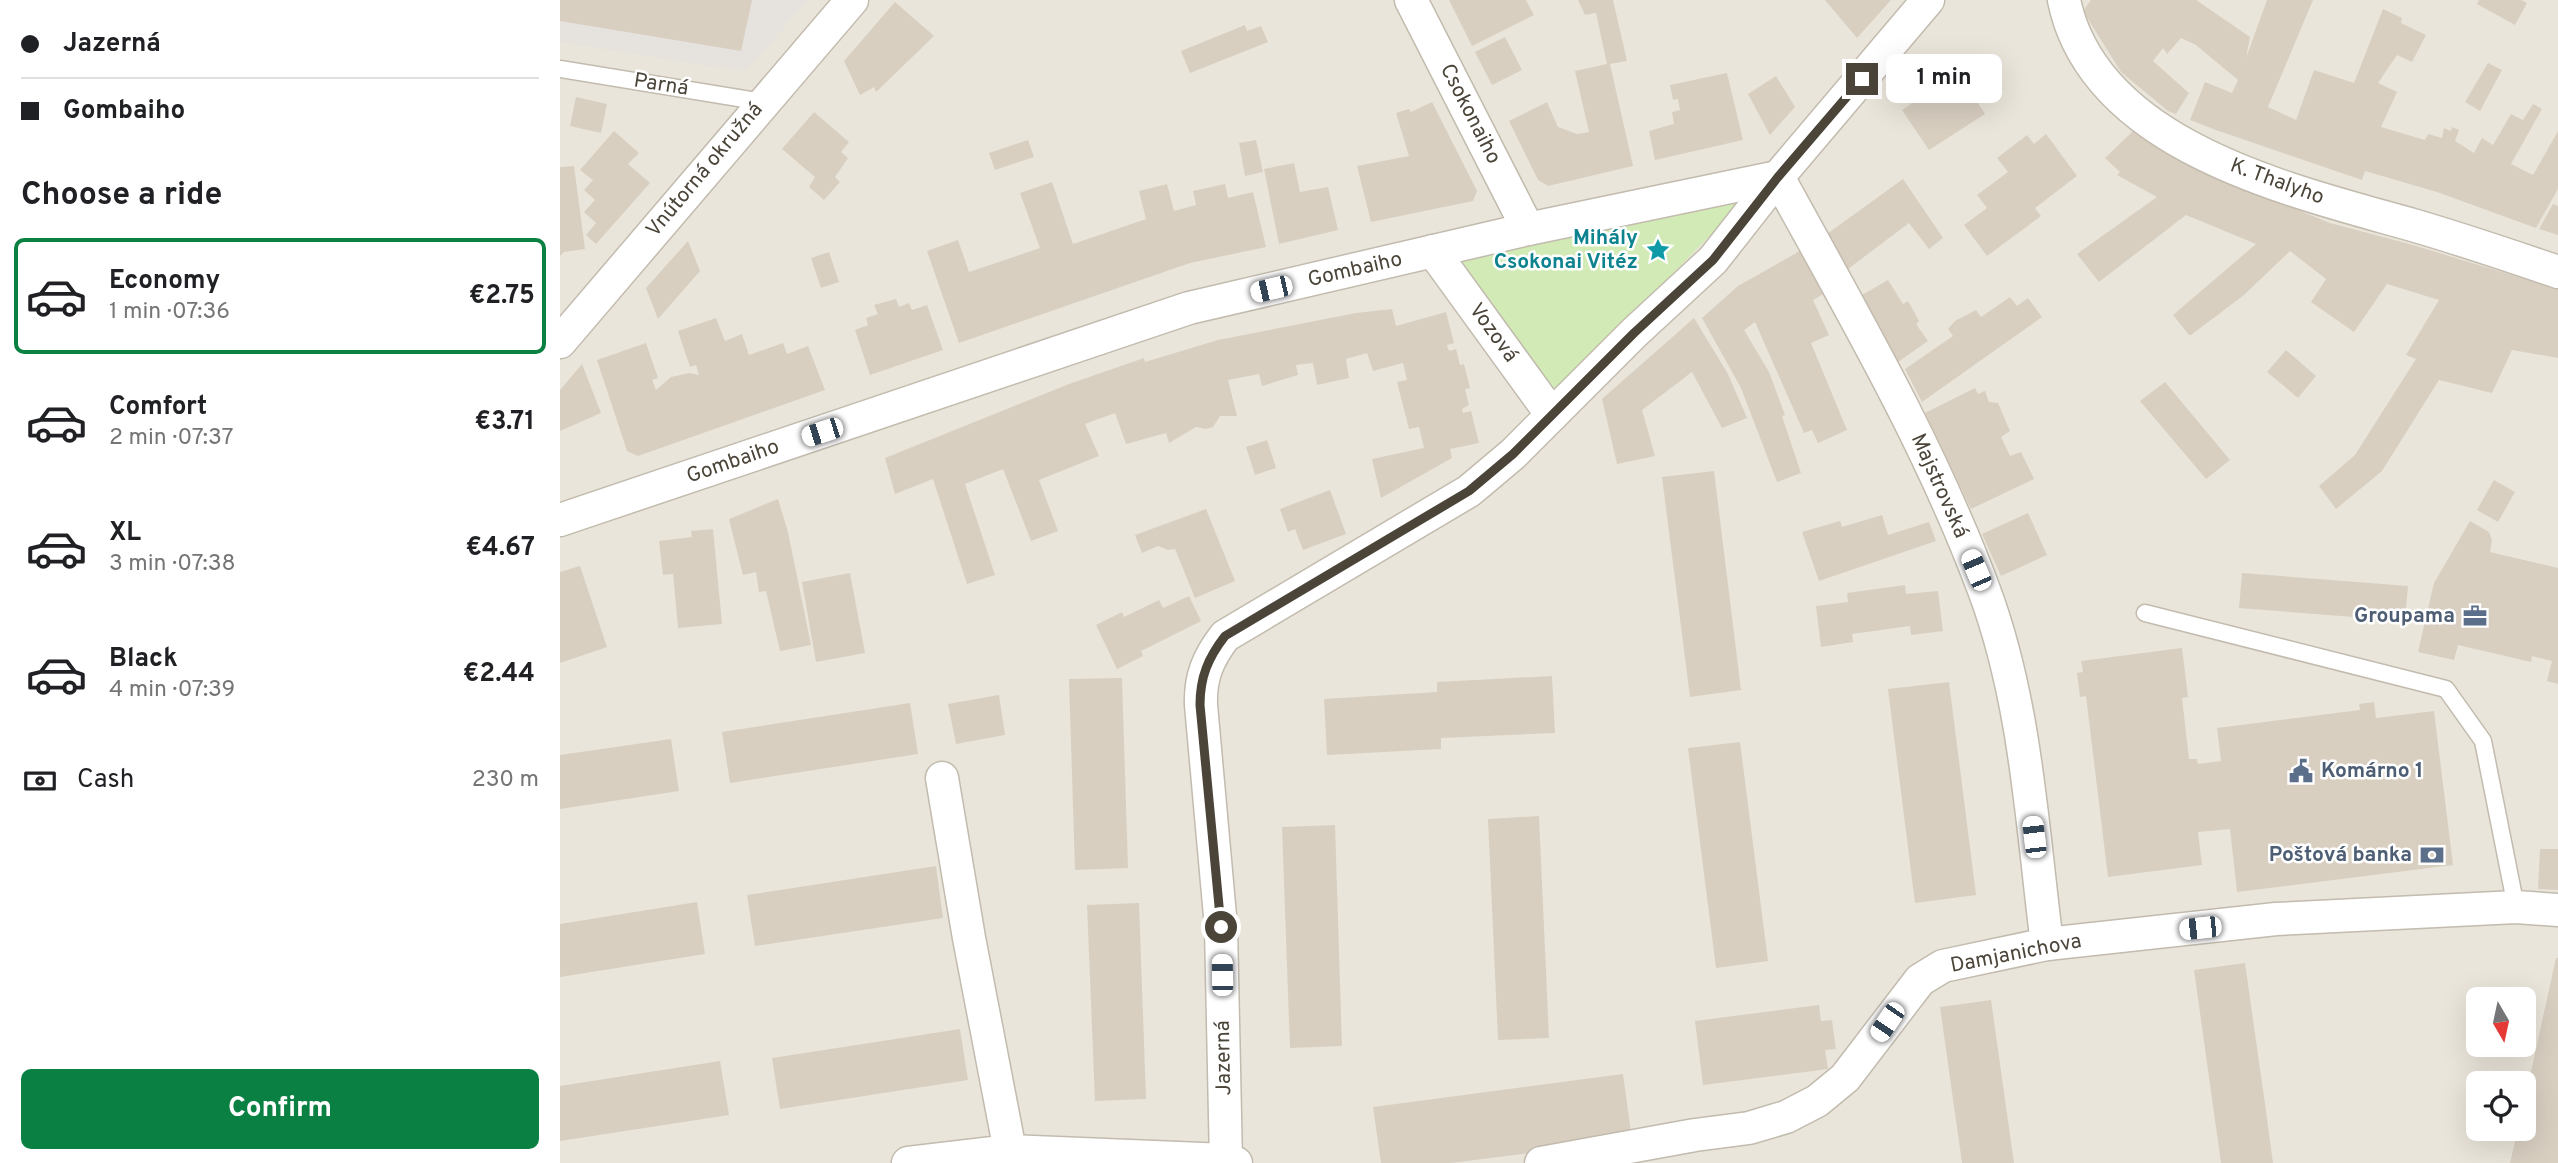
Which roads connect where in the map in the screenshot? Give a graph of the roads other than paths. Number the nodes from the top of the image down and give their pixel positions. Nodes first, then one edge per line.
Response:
1 (852, 0) edge
2 (1411, 0) edge
3 (1928, 0) edge
4 (2064, 0) edge
5 (560, 69) edge
6 (762, 102) junction
7 (1778, 177) junction
8 (1528, 229) junction
9 (1433, 251) junction
10 (2558, 272) edge
11 (560, 342) edge
12 (1552, 415) junction
13 (560, 520) edge
14 (2144, 613) dead end
15 (942, 778) dead end
16 (2516, 907) junction
17 (2558, 910) edge
18 (2047, 944) junction
19 (1010, 1151) junction
20 (1229, 1162) edge
21 (908, 1163) edge
22 (1541, 1163) edge

1 - 6 street, Vnútorná okružná
2 - 8 street, Csokonaiho
3 - 7 street
4 - 10 street, K. Thalyho
5 - 6 lane, Parná
6 - 11 street, Vnútorná okružná
7 - 8 street, Gombaiho
7 - 12 street, Jazerná
7 - 18 street, Majstrovská
8 - 9 street, Gombaiho
9 - 12 street, Vozová
9 - 13 street, Gombaiho
12 - 20 street, Jazerná
14 - 16 lane
15 - 19 street
16 - 17 street, Damjanichova
16 - 18 street, Damjanichova
18 - 22 street, Damjanichova
19 - 20 street
19 - 21 street

